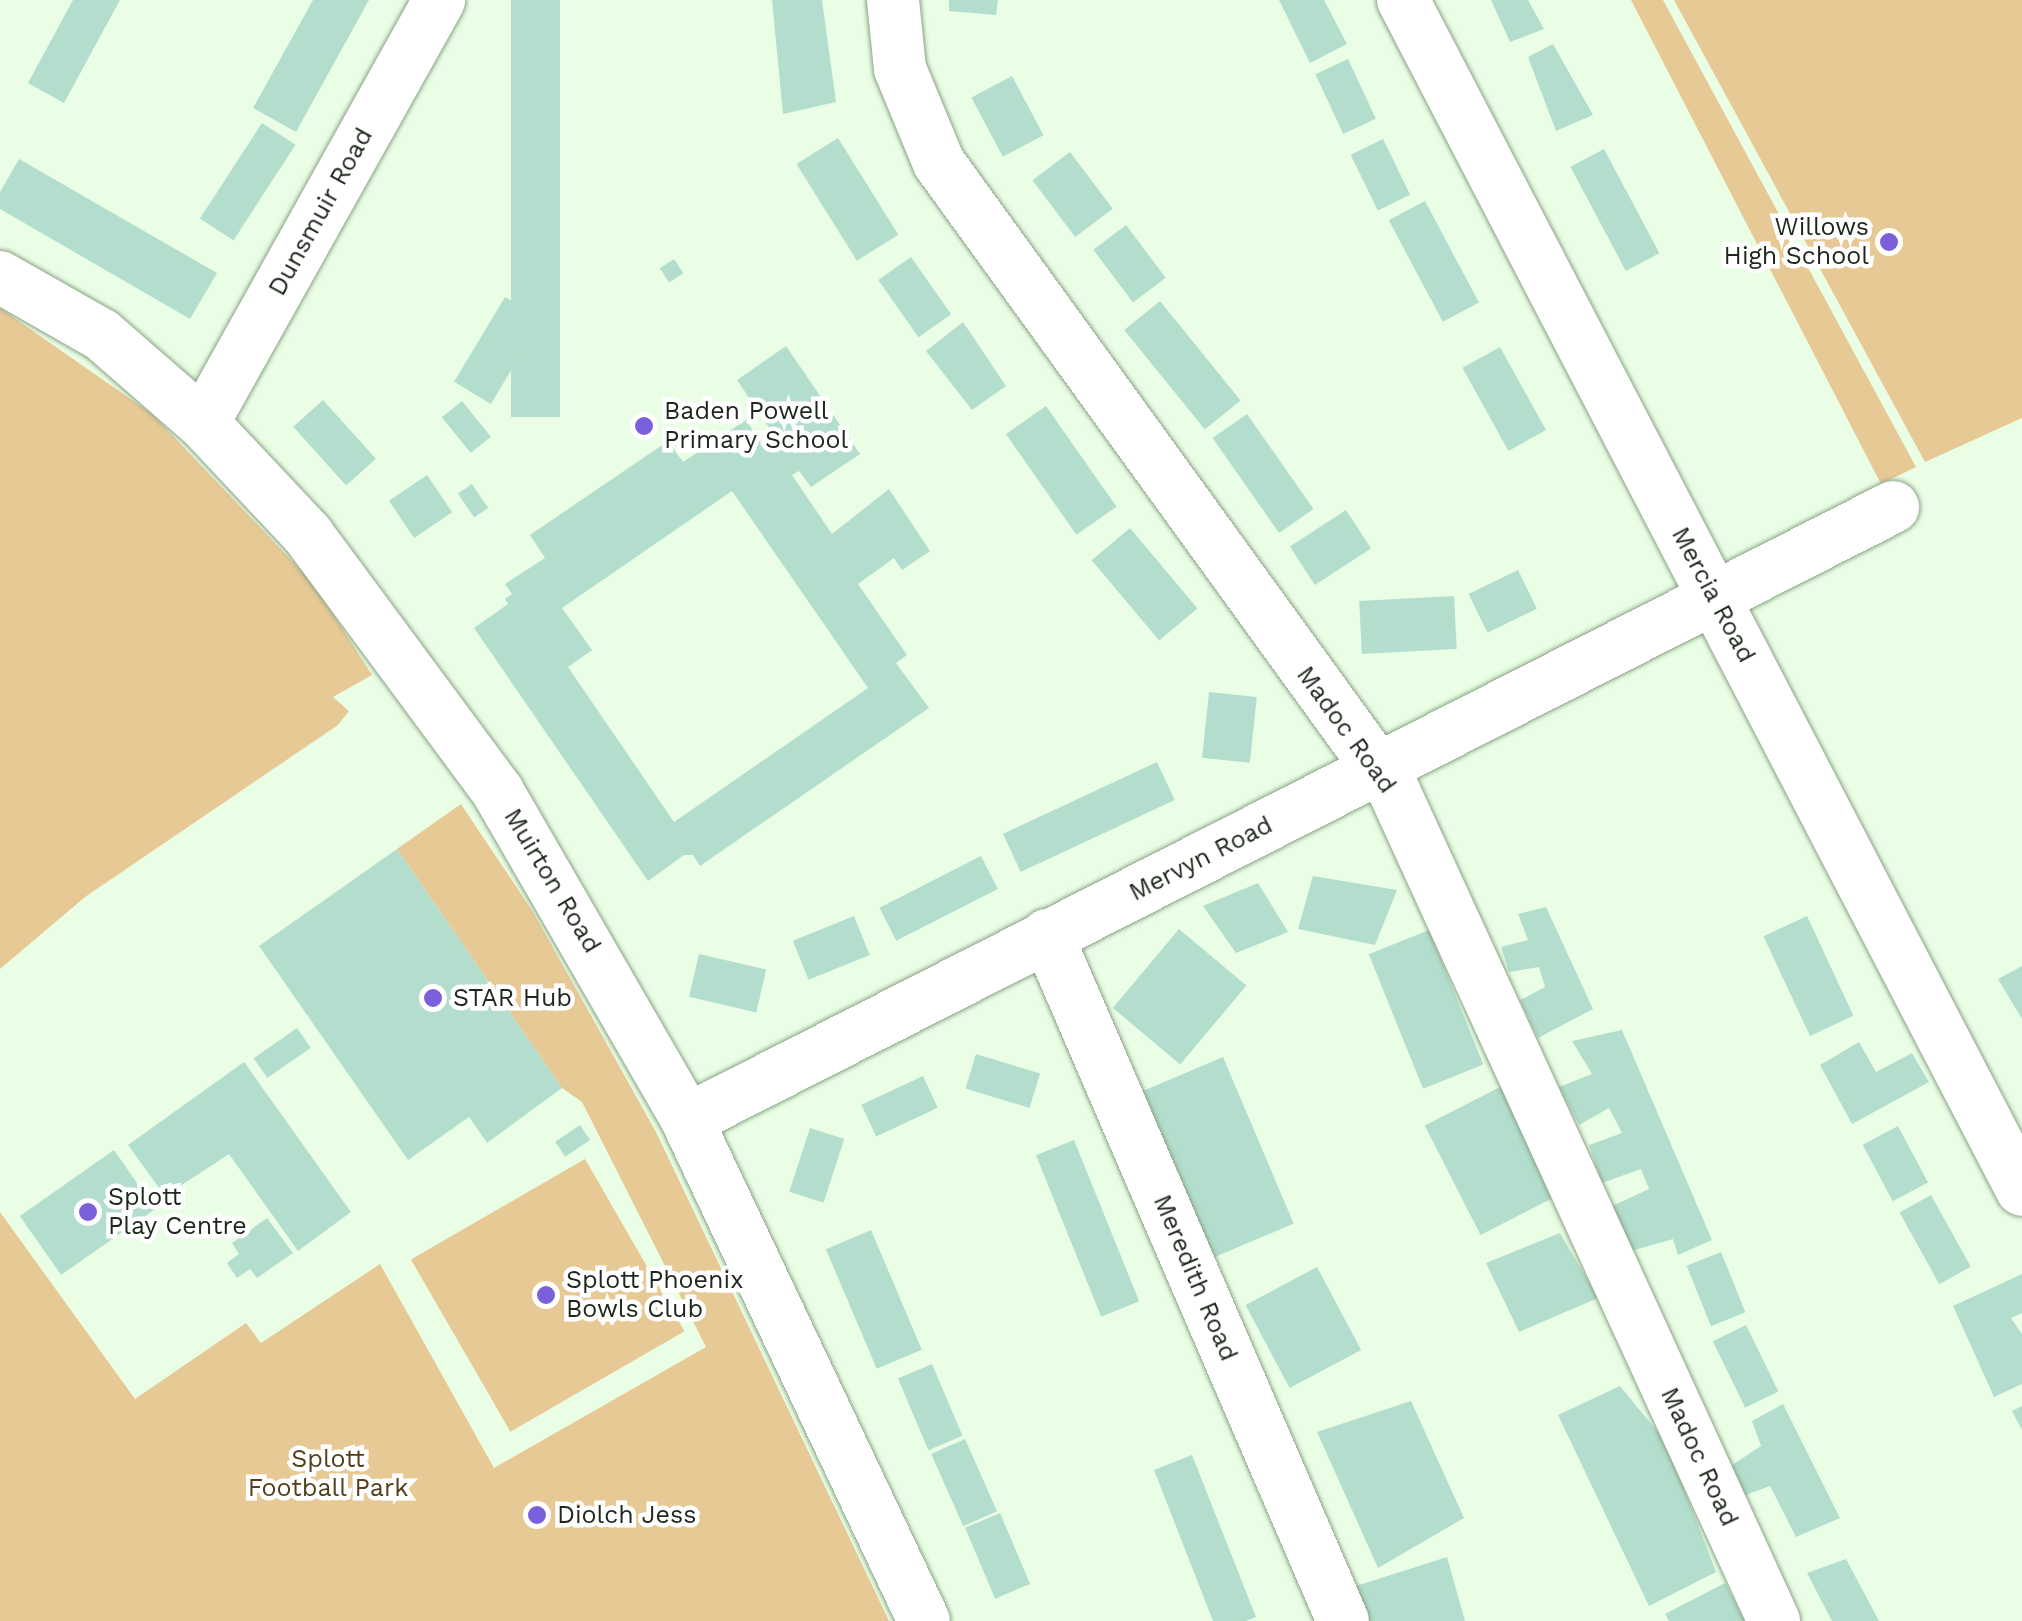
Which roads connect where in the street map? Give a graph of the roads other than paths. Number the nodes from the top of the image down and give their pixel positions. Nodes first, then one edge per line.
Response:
1 (438, 0) edge
2 (893, 0) edge
3 (1403, 0) edge
4 (0, 277) edge
5 (203, 423) junction
6 (1893, 508) dead end
7 (1715, 600) junction
8 (1375, 770) junction
9 (1048, 935) junction
10 (687, 1120) junction
11 (2022, 1190) edge
12 (924, 1621) edge
13 (1343, 1621) edge
14 (1774, 1621) edge

1 - 5 street, Dunsmuir Road
2 - 8 street, Madoc Road
3 - 7 street, Mercia Road
4 - 5 street, Muirton Road
5 - 10 street, Muirton Road
6 - 7 street, Mervyn Road
7 - 8 street, Mervyn Road
7 - 11 street, Mercia Road
8 - 9 street, Mervyn Road
8 - 14 street, Madoc Road
9 - 10 street, Mervyn Road
9 - 13 street, Meredith Road
10 - 12 street, Muirton Road

